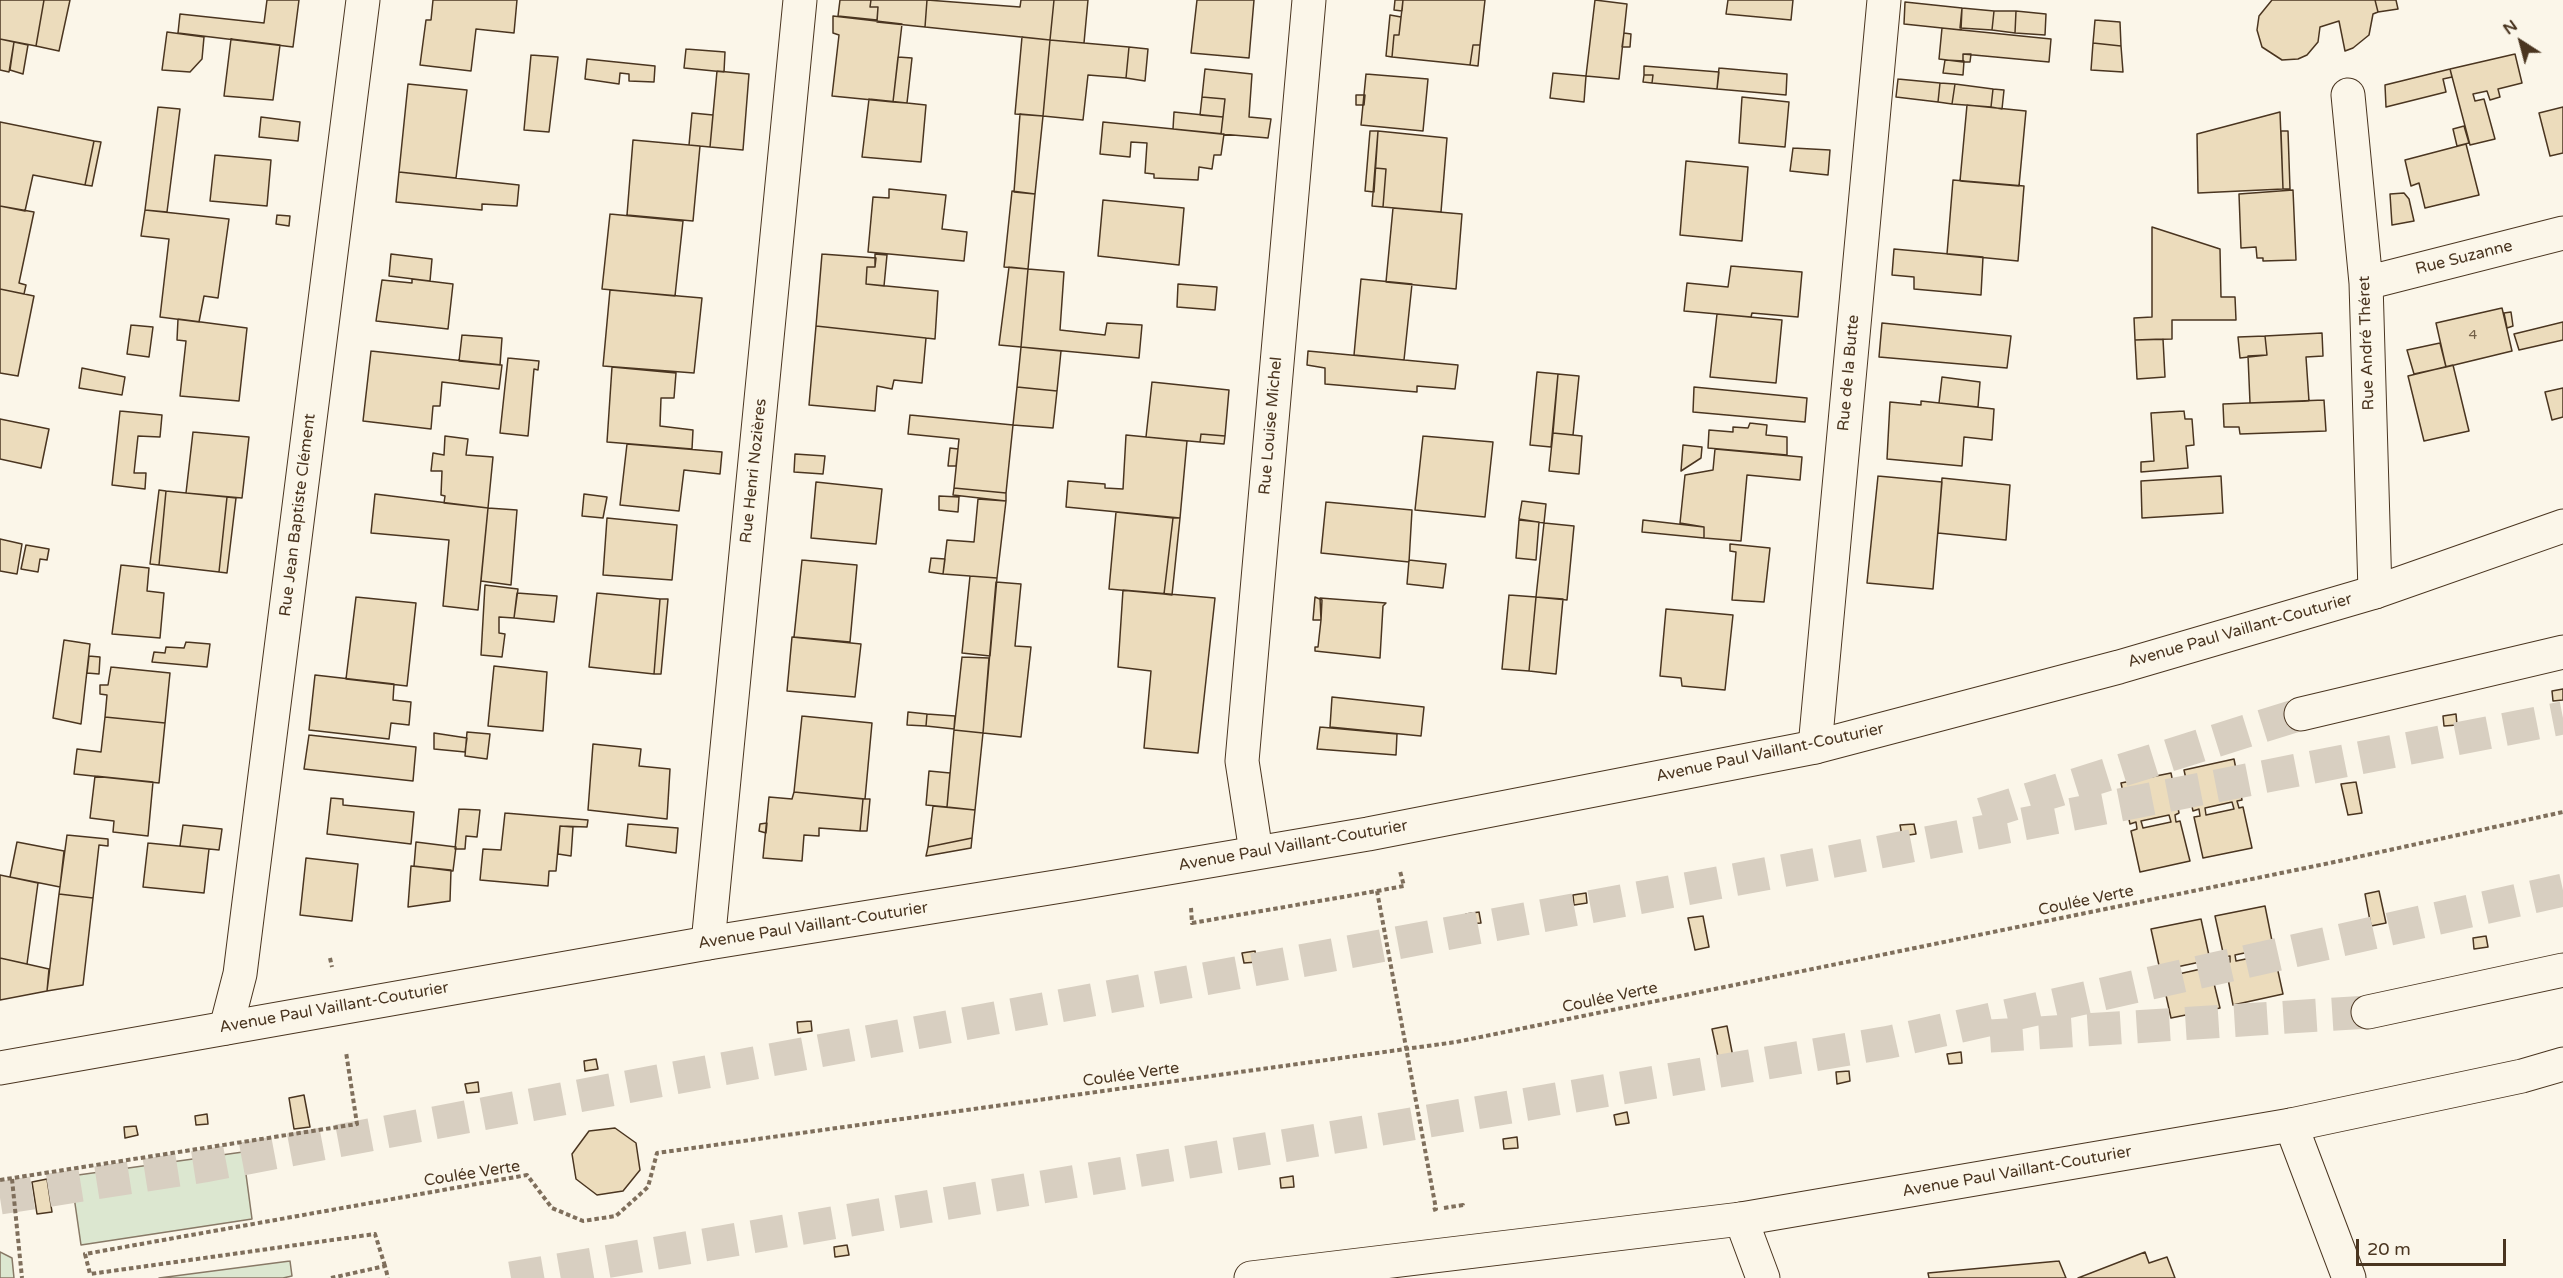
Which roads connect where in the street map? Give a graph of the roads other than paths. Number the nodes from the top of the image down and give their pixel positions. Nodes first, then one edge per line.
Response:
1 (363, 0) edge
2 (800, 0) edge
3 (1309, 0) edge
4 (1884, 0) edge
5 (2348, 95) dead end
6 (2563, 233) edge
7 (2366, 283) junction
8 (2563, 526) edge
9 (2375, 592) junction
10 (2563, 652) edge
11 (2301, 714) tunnel mouth
12 (1815, 747) junction
13 (1256, 852) junction
14 (708, 942) junction
15 (2563, 970) edge
16 (2368, 1012) tunnel mouth
17 (226, 1028) junction
18 (2563, 1064) edge
19 (0, 1068) edge
20 (2291, 1125) junction
21 (1741, 1219) junction
22 (1251, 1278) edge
23 (1763, 1278) edge
24 (2349, 1278) edge

1 - 17 main road, Rue Jean Baptiste Clément
2 - 14 main road, Rue Henri Nozières
3 - 13 main road, Rue Louise Michel
4 - 12 main road, Rue de la Butte
5 - 7 main road, Rue André Théret
6 - 7 main road, Rue Suzanne
7 - 9 main road, Rue André Théret
8 - 9 main road, Avenue Paul Vaillant-Couturier
9 - 12 main road, Avenue Paul Vaillant-Couturier
10 - 11 main road
12 - 13 main road, Avenue Paul Vaillant-Couturier
13 - 14 main road, Avenue Paul Vaillant-Couturier
14 - 17 main road, Avenue Paul Vaillant-Couturier
15 - 16 main road
17 - 19 main road, Avenue Paul Vaillant-Couturier
18 - 20 main road, Avenue Paul Vaillant-Couturier
20 - 21 main road, Avenue Paul Vaillant-Couturier
20 - 24 main road
21 - 22 main road, Avenue Paul Vaillant-Couturier
21 - 23 main road

